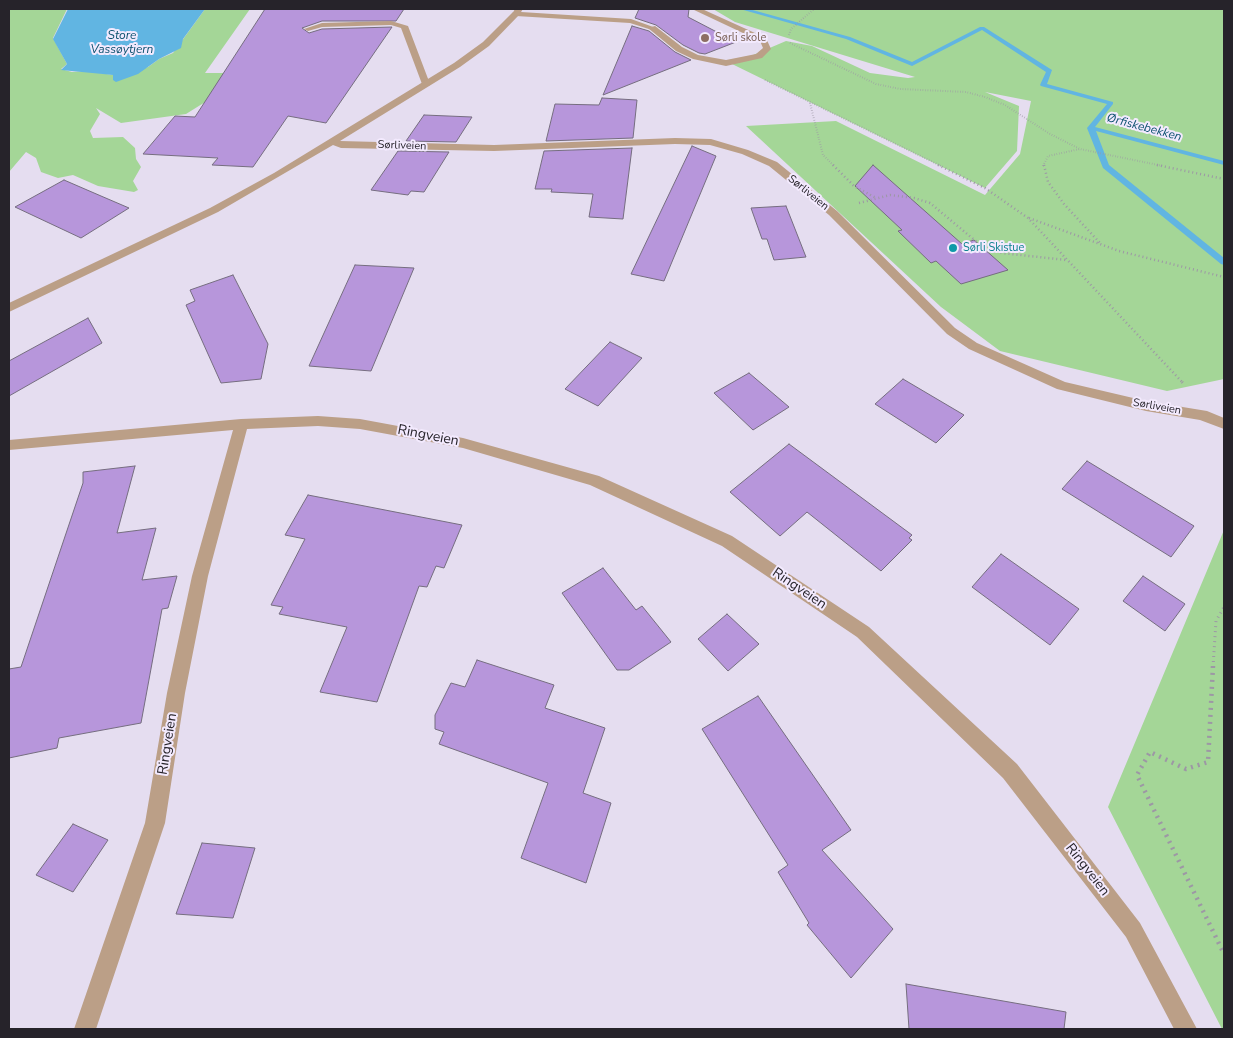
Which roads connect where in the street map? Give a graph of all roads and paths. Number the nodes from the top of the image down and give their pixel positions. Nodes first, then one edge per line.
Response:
1 (696, 9) edge
2 (814, 9) edge
3 (517, 11) edge
4 (308, 29) dead end
5 (792, 29) dead end
6 (786, 41) dead end
7 (726, 63) junction
8 (426, 84) junction
9 (810, 103) junction
10 (333, 142) junction
11 (1080, 149) junction
12 (1224, 179) edge
13 (876, 198) junction
14 (833, 213) junction
15 (1028, 218) junction
16 (1100, 244) junction
17 (1067, 260) junction
18 (1224, 277) edge
19 (9, 308) edge
20 (1221, 422) edge
21 (241, 424) junction
22 (9, 445) edge
23 (1224, 608) edge
24 (1224, 954) edge
25 (85, 1029) edge
26 (1186, 1029) edge

1 - 7 street
2 - 5 path
3 - 7 street
3 - 8 street
4 - 8 street
6 - 11 path
7 - 9 path
8 - 10 street
9 - 13 path
9 - 15 path
10 - 14 street, Sørliveien
10 - 19 street
11 - 12 path
11 - 16 path
13 - 14 path
13 - 17 path
14 - 20 street, Sørliveien
15 - 16 path
15 - 17 path
16 - 18 path
17 - 20 path
21 - 22 street, Ringveien
21 - 25 street, Ringveien
21 - 26 street, Ringveien
23 - 24 path

